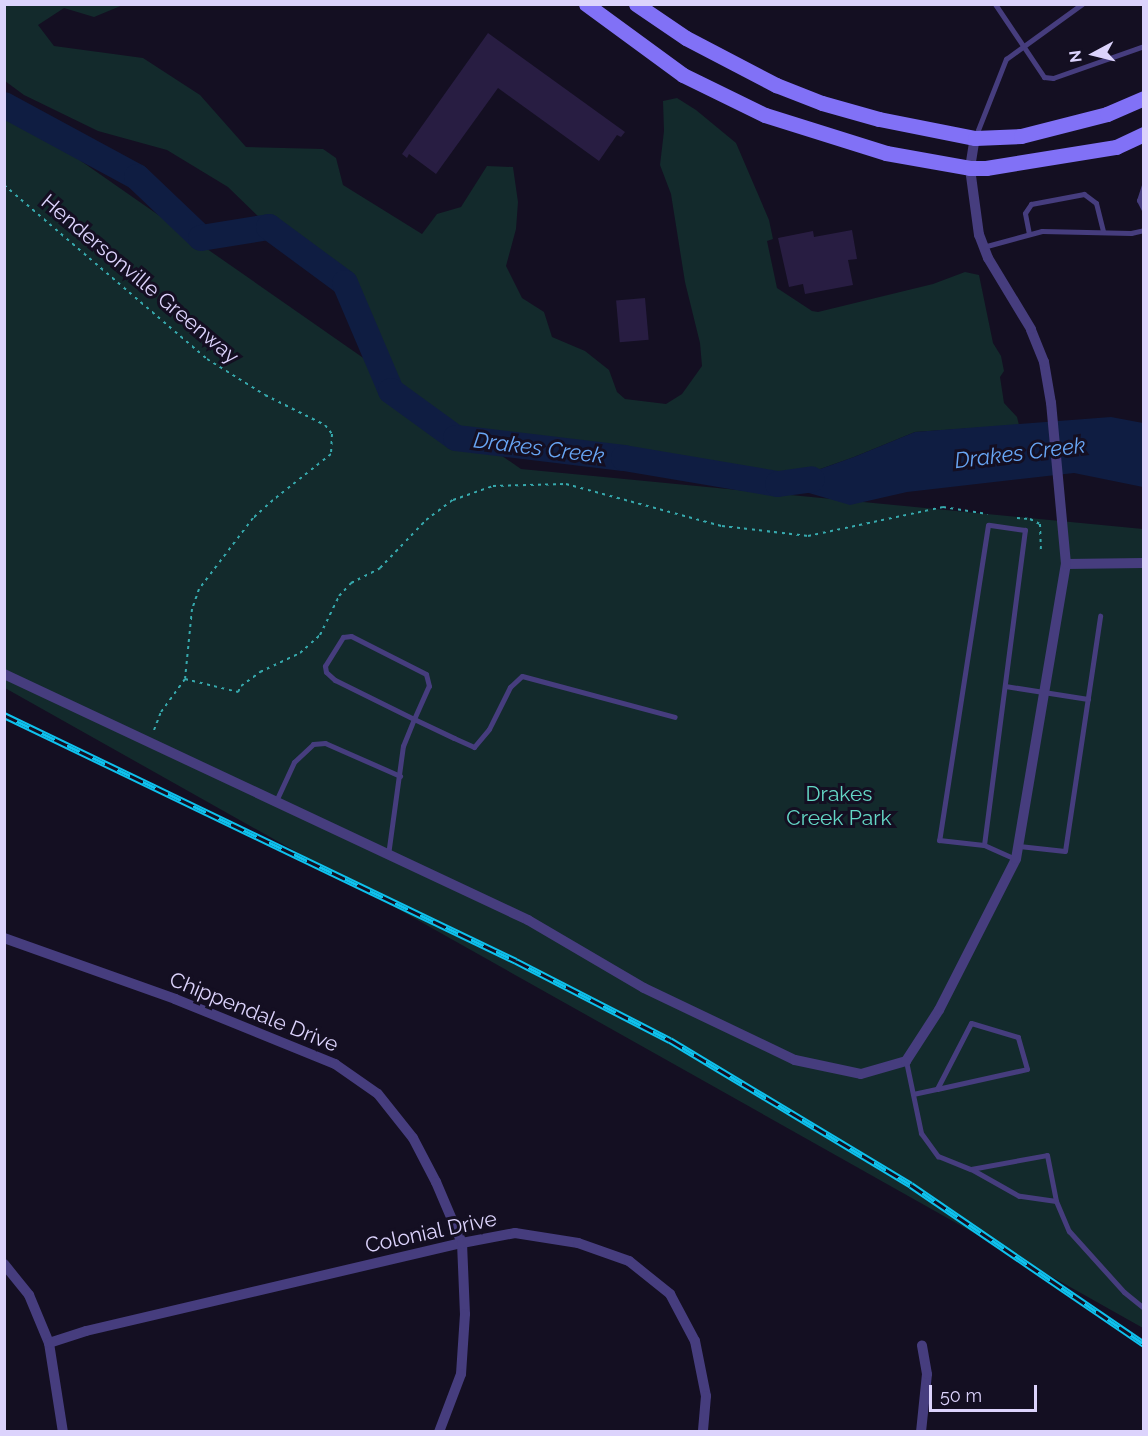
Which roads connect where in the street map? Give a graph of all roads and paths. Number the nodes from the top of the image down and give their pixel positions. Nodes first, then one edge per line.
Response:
1 (586, 4) edge
2 (636, 4) edge
3 (995, 4) edge
4 (1082, 4) edge
5 (1023, 45) junction
6 (1143, 46) edge
7 (1143, 98) edge
8 (1143, 134) edge
9 (975, 138) junction
10 (970, 168) junction
11 (4, 184) edge
12 (1143, 185) edge
13 (1143, 210) edge
14 (1143, 230) edge
15 (1103, 231) junction
16 (1029, 234) junction
17 (983, 247) junction
18 (988, 514) dead end
19 (1009, 517) dead end
20 (1041, 554) dead end
21 (1143, 563) edge
22 (1066, 564) junction
23 (1100, 616) dead end
24 (4, 674) edge
25 (185, 679) junction
26 (1005, 686) junction
27 (1044, 692) junction
28 (1088, 699) junction
29 (675, 717) dead end
30 (414, 719) junction
31 (151, 743) junction
32 (400, 776) junction
33 (276, 801) junction
34 (984, 845) junction
35 (1018, 846) junction
36 (388, 855) junction
37 (1016, 859) junction
38 (4, 938) edge
39 (906, 1061) junction
40 (937, 1089) junction
41 (913, 1095) junction
42 (972, 1169) junction
43 (1056, 1202) junction
44 (462, 1243) junction
45 (4, 1264) edge
46 (1143, 1308) edge
47 (49, 1343) junction
48 (922, 1345) dead end
49 (63, 1431) edge
50 (439, 1431) edge
51 (703, 1431) edge
52 (921, 1431) edge

1 - 10 main road
2 - 9 main road
3 - 5 lane
4 - 5 lane
5 - 6 lane
5 - 9 lane
7 - 9 main road
8 - 10 main road
9 - 10 street
10 - 17 street
11 - 25 path, Hendersonville Greenway
12 - 13 lane
14 - 15 lane
15 - 16 lane
15 - 16 lane
16 - 17 lane
17 - 22 street
18 - 25 path
19 - 20 path
21 - 22 street
22 - 27 street
23 - 28 lane
24 - 31 street
25 - 31 path
26 - 27 lane
26 - 34 lane
26 - 34 lane
27 - 28 lane
27 - 35 street
28 - 35 lane
29 - 30 lane
30 - 30 lane
30 - 32 lane
31 - 33 street
32 - 33 lane
32 - 36 lane
33 - 36 street
34 - 37 lane
35 - 37 street
36 - 39 street
37 - 39 street
38 - 44 street, Chippendale Drive
39 - 41 lane
40 - 40 lane
40 - 41 lane
41 - 42 lane
42 - 43 lane
42 - 43 lane
43 - 46 lane
44 - 47 street, Colonial Drive
44 - 50 street, Chippendale Drive
44 - 51 street, Colonial Drive
45 - 47 street
47 - 49 street
48 - 52 street

